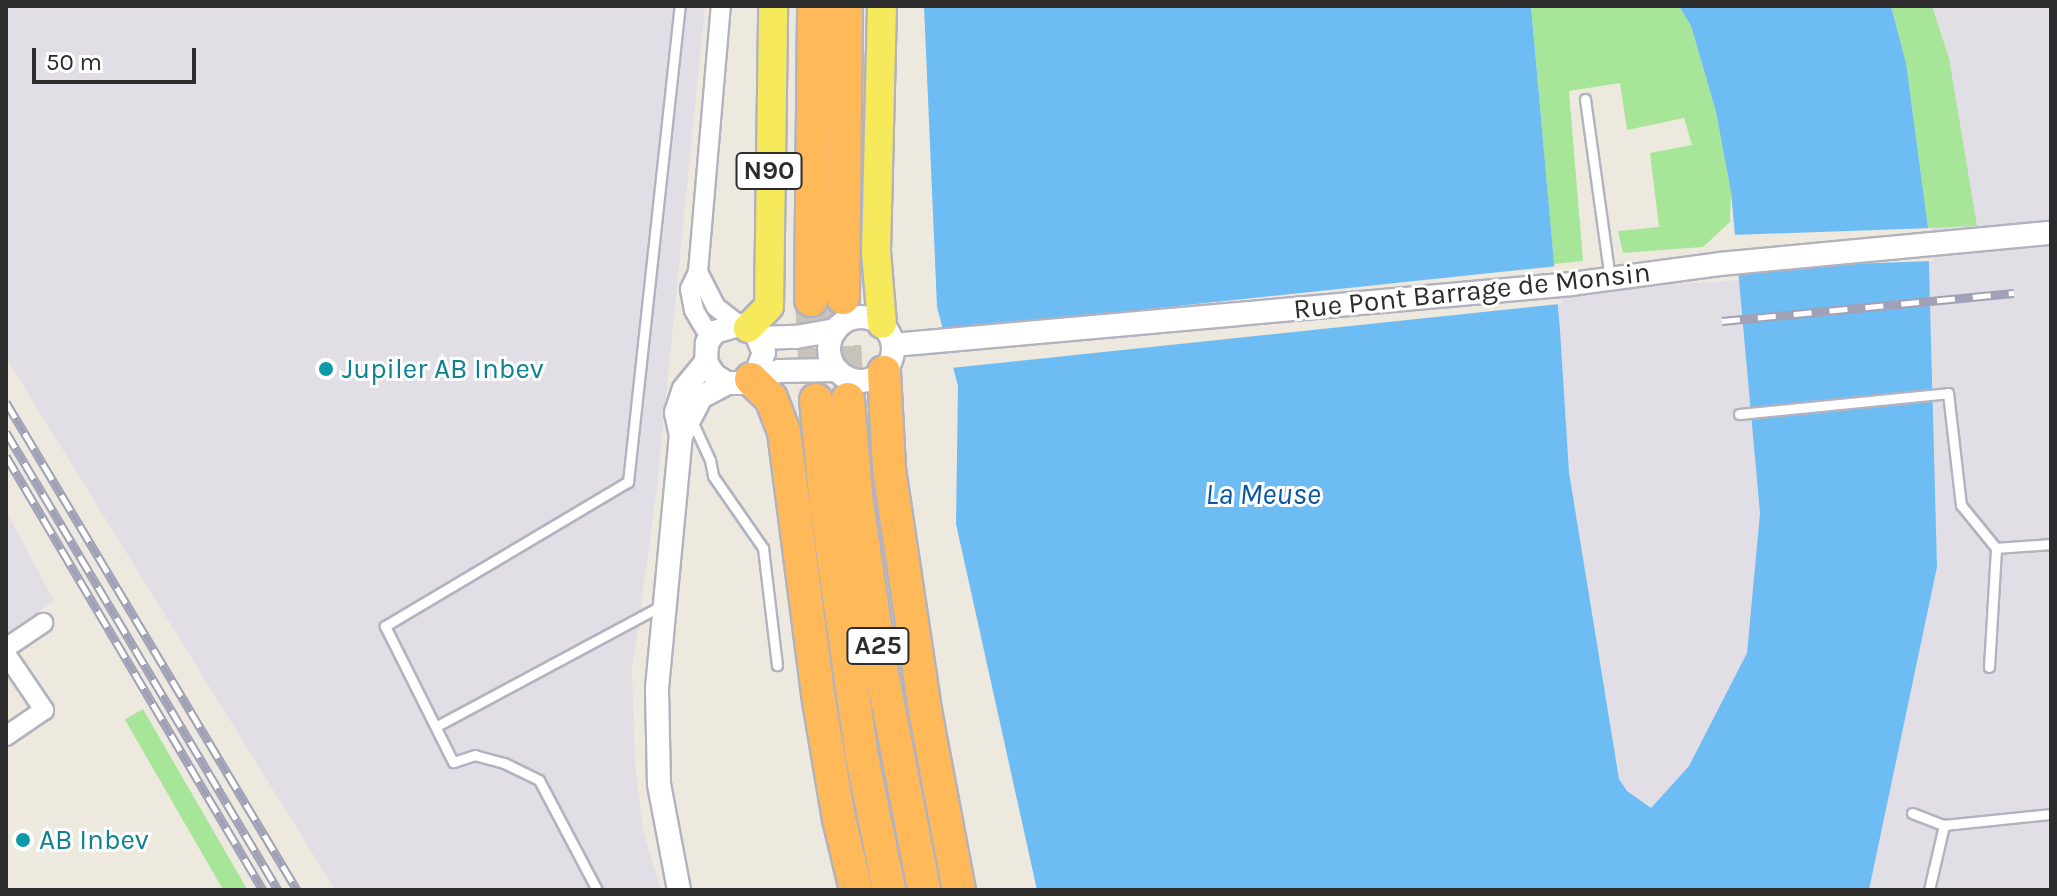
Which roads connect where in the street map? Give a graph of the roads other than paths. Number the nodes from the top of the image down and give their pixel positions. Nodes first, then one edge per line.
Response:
1 (680, 6) edge
2 (721, 6) edge
3 (773, 6) edge
4 (814, 6) edge
5 (846, 6) edge
6 (882, 6) edge
7 (1585, 99) dead end
8 (2051, 233) edge
9 (698, 272) junction
10 (1610, 279) junction
11 (843, 298) tunnel mouth
12 (811, 300) tunnel mouth
13 (749, 330) junction
14 (835, 330) junction
15 (710, 337) junction
16 (886, 347) junction
17 (706, 362) junction
18 (744, 379) junction
19 (843, 384) junction
20 (816, 400) tunnel mouth
21 (1739, 414) dead end
22 (685, 427) junction
23 (2051, 544) edge
24 (1996, 548) junction
25 (664, 605) junction
26 (43, 623) dead end
27 (7, 646) edge
28 (777, 665) dead end
29 (1989, 667) dead end
30 (437, 726) junction
31 (6, 736) edge
32 (1912, 813) dead end
33 (2051, 814) edge
34 (1944, 825) junction
35 (597, 890) edge
36 (679, 890) edge
37 (856, 890) edge
38 (889, 890) edge
39 (924, 890) edge
40 (959, 890) edge
41 (1929, 890) edge

1 - 30 lane
2 - 9 street
3 - 13 main road, N90
4 - 12 highway
5 - 11 highway
6 - 16 main road
7 - 10 lane
8 - 10 street, Rue Pont Barrage de Monsin
9 - 13 street
9 - 15 street
10 - 16 street, Rue Pont Barrage de Monsin
13 - 14 street
13 - 15 street
13 - 18 street
14 - 16 street
14 - 19 street
15 - 17 street
16 - 19 street
16 - 40 highway, A25
17 - 18 street
17 - 22 street
18 - 19 street
18 - 22 street
18 - 37 highway
19 - 39 highway, A25
20 - 38 highway, A25
21 - 24 lane
22 - 25 street
22 - 28 lane
23 - 24 lane
24 - 29 lane
25 - 30 lane
25 - 36 street
26 - 27 street
27 - 31 street
30 - 35 lane
32 - 34 lane
33 - 34 lane
34 - 41 lane

